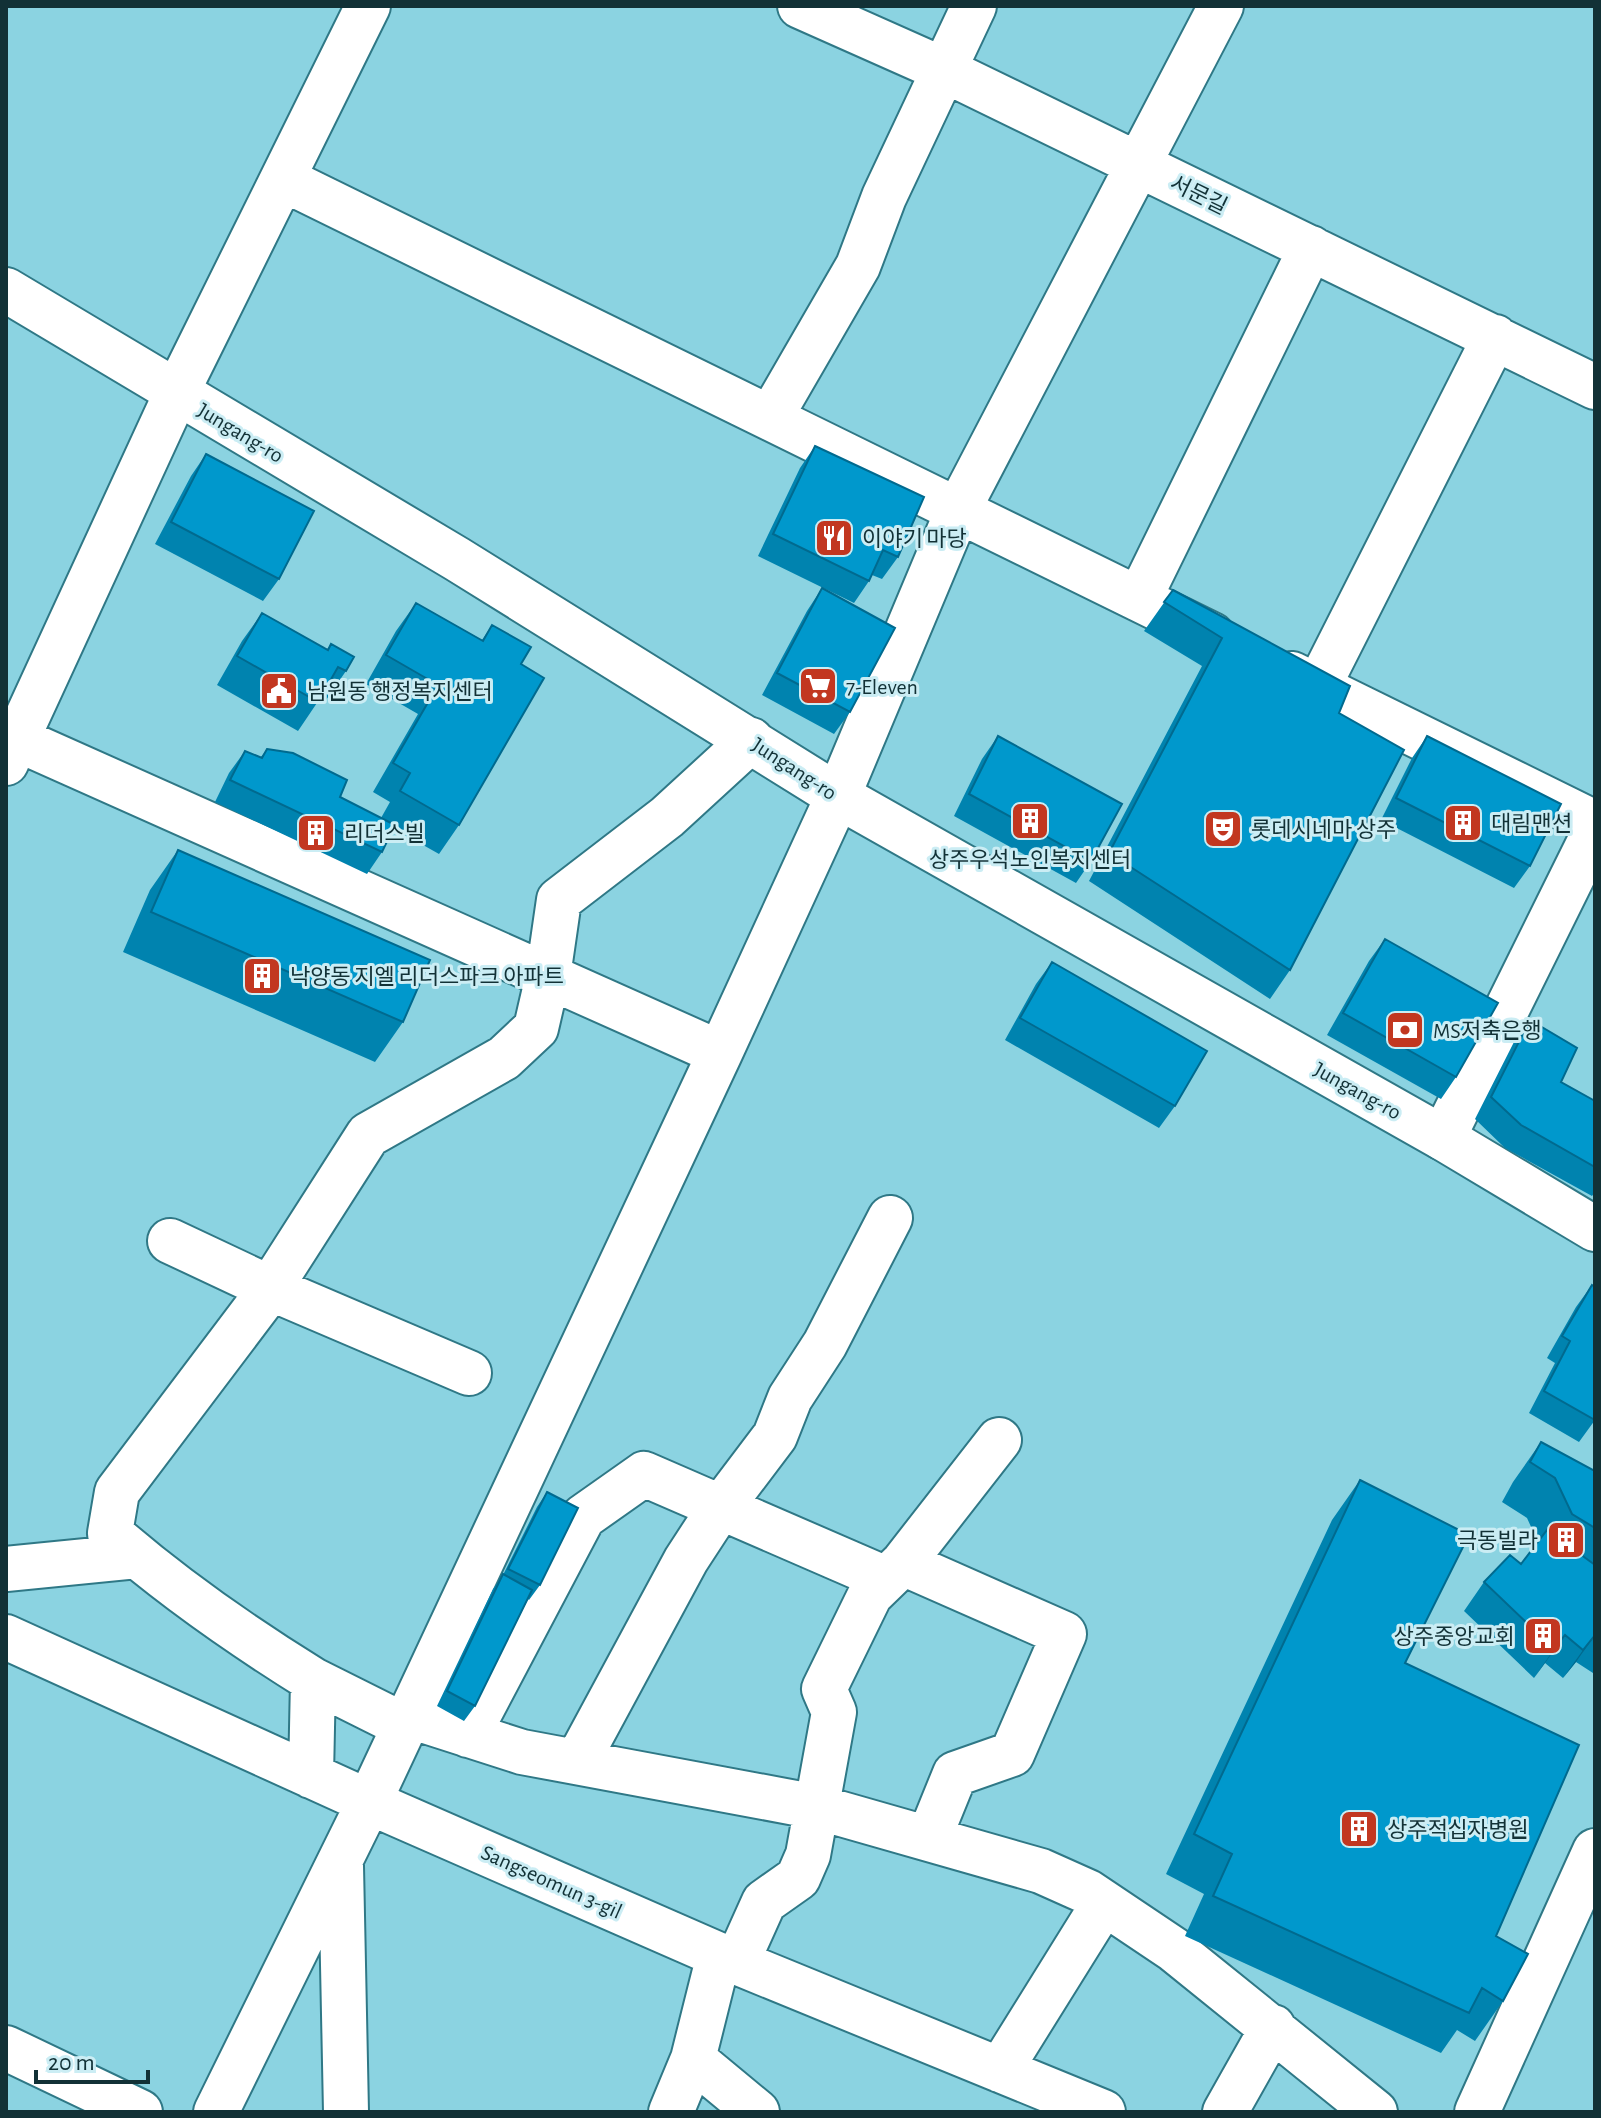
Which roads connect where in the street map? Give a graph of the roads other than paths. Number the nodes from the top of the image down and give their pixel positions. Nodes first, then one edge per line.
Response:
1 (368, 6) edge
2 (800, 6) edge
3 (974, 6) edge
4 (1221, 6) edge
5 (944, 70) junction
6 (1137, 164) junction
7 (283, 179) junction
8 (1311, 248) junction
9 (6, 290) edge
10 (1495, 337) junction
11 (1595, 387) edge
12 (176, 394) junction
13 (770, 418) junction
14 (958, 510) junction
15 (1139, 599) junction
16 (1318, 687) junction
17 (751, 740) junction
18 (11, 751) edge
19 (838, 796) junction
20 (1595, 823) edge
21 (1595, 831) edge
22 (548, 976) junction
23 (720, 1053) junction
24 (1443, 1138) junction
25 (890, 1218) dead end
26 (1595, 1229) edge
27 (170, 1241) dead end
28 (270, 1288) junction
29 (469, 1373) dead end
30 (999, 1440) dead end
31 (721, 1507) junction
32 (137, 1556) junction
33 (6, 1569) edge
34 (894, 1571) junction
35 (6, 1637) edge
36 (313, 1680) junction
37 (407, 1721) junction
38 (468, 1735) junction
39 (577, 1762) junction
40 (311, 1776) junction
41 (369, 1802) junction
42 (817, 1807) junction
43 (929, 1838) junction
44 (1595, 1851) edge
45 (341, 1859) junction
46 (1104, 1903) junction
47 (728, 1958) junction
48 (6, 2025) edge
49 (1273, 2027) junction
50 (6, 2048) edge
51 (693, 2059) junction
52 (1000, 2070) junction
53 (64, 2076) junction
54 (140, 2112) edge
55 (216, 2112) edge
56 (346, 2112) edge
57 (671, 2112) edge
58 (757, 2112) edge
59 (1103, 2112) edge
60 (1225, 2112) edge
61 (1375, 2112) edge
62 (1477, 2112) edge

1 - 7 street
2 - 5 street, 서문길
3 - 5 street
4 - 6 street
5 - 6 street, 서문길
5 - 13 street
6 - 8 street, 서문길
6 - 14 street
7 - 12 street
7 - 13 street
8 - 10 street, 서문길
8 - 15 street
9 - 12 street, Jungang-ro
10 - 11 street, 서문길
10 - 16 street
12 - 17 street, Jungang-ro
12 - 18 street
13 - 14 street
14 - 15 street
14 - 19 street
15 - 16 street
16 - 20 street
17 - 19 street, Jungang-ro
17 - 22 street
18 - 22 street
19 - 23 street
19 - 24 street, Jungang-ro
21 - 24 street
22 - 23 street
22 - 28 street
23 - 37 street
24 - 26 street, Jungang-ro
25 - 31 street
27 - 28 street
28 - 29 street
28 - 32 street
30 - 34 street
31 - 34 street
31 - 38 street
31 - 39 street
32 - 33 street
32 - 36 street
34 - 42 street
34 - 43 street
35 - 40 street, Sangseomun 3-gil
36 - 37 street
36 - 40 street
37 - 38 street
37 - 41 street
38 - 39 street
39 - 42 street
40 - 41 street, Sangseomun 3-gil
41 - 45 street
41 - 47 street, Sangseomun 3-gil
42 - 43 street
42 - 47 street
43 - 46 street
44 - 62 street
45 - 55 street
45 - 56 street
46 - 49 street
46 - 52 street
47 - 51 street
47 - 52 street, Sangseomun 3-gil
48 - 53 street
49 - 60 street
49 - 61 street
50 - 53 street
51 - 57 street
51 - 58 street
52 - 59 street, Sangseomun 3-gil
53 - 54 street

